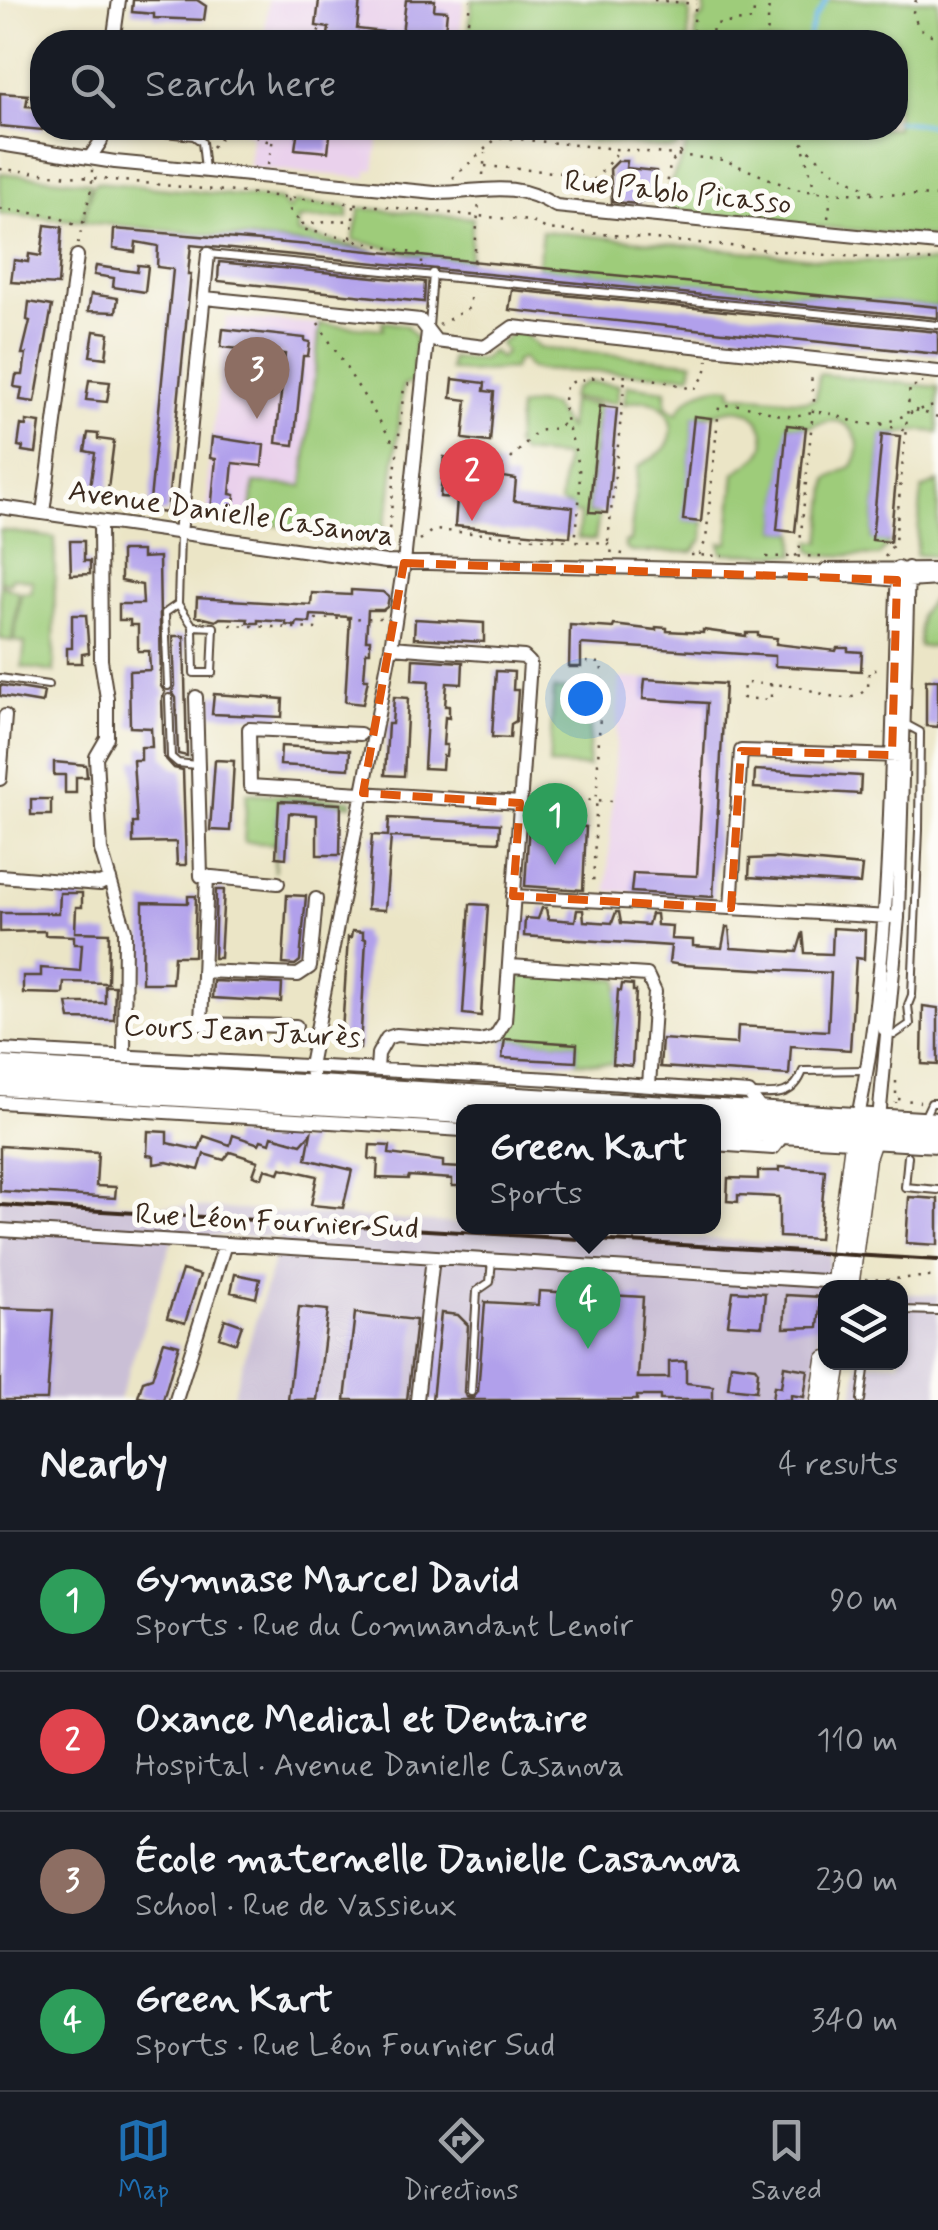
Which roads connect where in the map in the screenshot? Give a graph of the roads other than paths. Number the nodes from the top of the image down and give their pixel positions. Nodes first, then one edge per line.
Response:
1 (119, 0) edge
2 (115, 30) edge
3 (101, 140) edge
4 (199, 140) edge
5 (0, 144) edge
6 (91, 156) junction
7 (205, 172) junction
8 (938, 244) edge
9 (208, 254) joint
10 (77, 256) road end
11 (433, 274) junction
12 (205, 298) junction
13 (938, 325) edge
14 (428, 331) junction
15 (931, 371) edge
16 (0, 507) edge
17 (42, 513) junction
18 (100, 522) junction
19 (180, 534) junction
20 (404, 563) junction
21 (938, 569) edge
22 (903, 574) junction
23 (938, 579) edge
24 (178, 604) junction
25 (192, 626) junction
26 (391, 647) junction
27 (0, 678) edge
28 (48, 685) dead end
29 (168, 686) dead end
30 (196, 697) dead end
31 (169, 698) dead end
32 (5, 716) dead end
33 (904, 724) junction
34 (360, 734) dead end
35 (898, 756) junction
36 (198, 765) junction
37 (0, 779) edge
38 (363, 793) junction
39 (519, 800) junction
40 (0, 876) edge
41 (207, 876) junction
42 (110, 879) junction
43 (278, 883) dead end
44 (513, 896) junction
45 (316, 900) dead end
46 (731, 908) junction
47 (892, 917) junction
48 (881, 960) junction
49 (510, 966) junction
50 (203, 971) junction
51 (296, 1026) dead end
52 (888, 1034) junction
53 (0, 1050) edge
54 (124, 1057) junction
55 (0, 1067) edge
56 (378, 1069) junction
57 (868, 1070) junction
58 (312, 1076) junction
59 (482, 1076) junction
60 (0, 1085) edge
61 (649, 1086) junction
62 (749, 1094) junction
63 (0, 1102) edge
64 (456, 1104) edge
65 (459, 1104) edge
66 (721, 1112) edge
67 (932, 1112) edge
68 (762, 1113) junction
69 (338, 1114) junction
70 (866, 1128) junction
71 (456, 1129) edge
72 (721, 1129) edge
73 (785, 1133) junction
74 (938, 1142) edge
75 (721, 1145) edge
76 (908, 1156) dead end
77 (938, 1190) edge
78 (0, 1230) edge
79 (225, 1244) junction
80 (433, 1257) junction
81 (492, 1260) junction
82 (843, 1280) edge
83 (818, 1283) edge
84 (908, 1310) edge
85 (938, 1311) edge
86 (824, 1370) edge
87 (837, 1370) edge
88 (865, 1370) edge
89 (472, 1392) dead end
90 (176, 1400) edge
91 (416, 1400) edge
92 (820, 1400) edge
93 (832, 1400) edge
94 (861, 1400) edge

1 - 2 street
3 - 6 street
4 - 7 lane
5 - 6 street, Rue Pablo Picasso
6 - 7 street, Rue Pablo Picasso
7 - 8 street, Rue Pablo Picasso
9 - 11 lane
9 - 12 street
10 - 17 street
11 - 13 lane
11 - 14 lane
12 - 14 street
12 - 19 street
14 - 15 street
14 - 20 street
16 - 17 street, Avenue Danielle Casanova
17 - 18 street, Avenue Danielle Casanova
18 - 19 street, Avenue Danielle Casanova
18 - 42 street
19 - 20 street, Avenue Danielle Casanova
19 - 24 lane
20 - 22 street, Avenue Danielle Casanova
20 - 26 street
21 - 22 street, Avenue Danielle Casanova
22 - 23 street, Avenue Danielle Casanova
22 - 33 street
22 - 35 street
24 - 25 lane
24 - 29 lane
25 - 25 lane
26 - 38 street
26 - 39 street
27 - 28 lane
30 - 36 street
31 - 36 lane
32 - 37 street
33 - 35 street
33 - 52 lane
34 - 38 street
35 - 46 street
35 - 47 street
36 - 41 street
38 - 39 street
38 - 58 street
39 - 44 street
40 - 42 street
41 - 43 street
41 - 50 street
42 - 54 street
44 - 46 street
44 - 49 street
45 - 50 street
46 - 47 street
47 - 48 street
47 - 52 street
48 - 52 lane
48 - 57 street
49 - 56 street
49 - 61 street
50 - 51 street
52 - 70 street
53 - 54 street, Cours Jean Jaurès
54 - 58 street, Cours Jean Jaurès
55 - 58 main road, Cours Jean Jaurès
56 - 58 street, Cours Jean Jaurès
56 - 59 street, Cours Jean Jaurès
57 - 62 lane, Cours Jean Jaurès
57 - 70 street
58 - 65 main road, Cours Jean Jaurès
59 - 61 street, Cours Jean Jaurès
59 - 65 street
60 - 69 main road, Cours Jean Jaurès
61 - 62 street, Cours Jean Jaurès
62 - 68 street
63 - 69 street, Cours Jean Jaurès
64 - 69 main road, Cours Jean Jaurès
66 - 68 main road, Cours Jean Jaurès
67 - 70 main road, Cours Jean Jaurès
68 - 70 main road, Cours Jean Jaurès
69 - 71 street, Cours Jean Jaurès
70 - 73 main road, Cours Jean Jaurès
70 - 74 main road, Cours Jean Jaurès
70 - 82 street
72 - 73 main road, Cours Jean Jaurès
73 - 75 street, Cours Jean Jaurès
76 - 77 lane
78 - 79 street, Rue Léon Fournier Sud
79 - 80 street, Rue Léon Fournier Sud
79 - 90 street
80 - 81 street, Rue Léon Fournier Sud
80 - 91 street
81 - 83 street, Rue Léon Fournier Sud
81 - 89 lane
84 - 85 lane
86 - 92 street
87 - 93 street
88 - 94 lane

